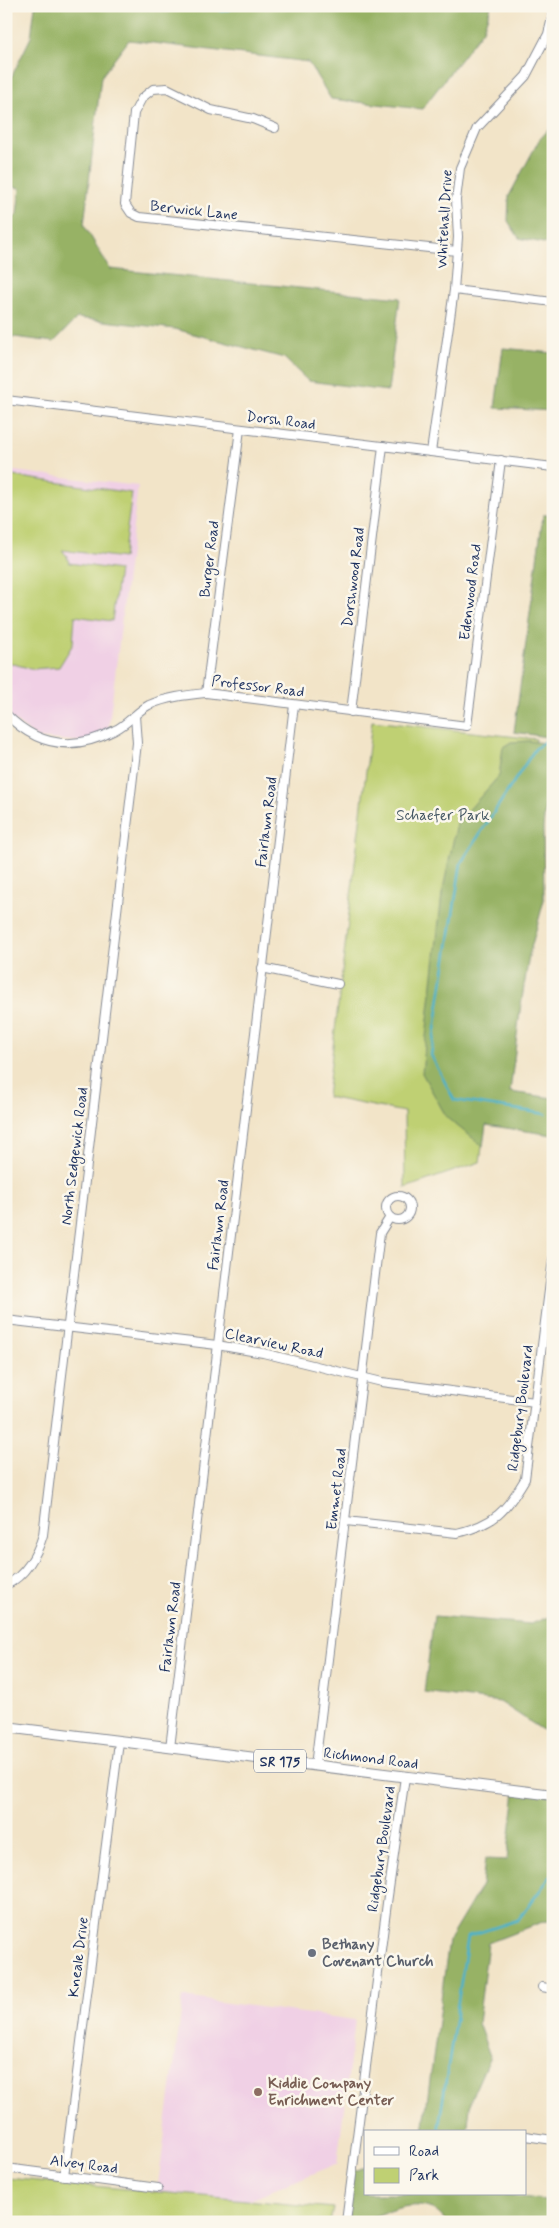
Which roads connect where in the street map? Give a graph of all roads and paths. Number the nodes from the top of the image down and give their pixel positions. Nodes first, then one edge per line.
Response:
1 (553, 14) edge
2 (276, 128) dead end
3 (457, 251) junction
4 (454, 290) junction
5 (553, 302) edge
6 (6, 400) edge
7 (240, 429) junction
8 (383, 446) junction
9 (432, 452) junction
10 (501, 460) junction
11 (553, 467) edge
12 (206, 693) junction
13 (294, 705) junction
14 (351, 712) junction
15 (6, 714) edge
16 (135, 716) junction
17 (467, 726) joint
18 (262, 968) junction
19 (338, 984) dead end
20 (390, 1217) dead end
21 (553, 1259) edge
22 (6, 1320) edge
23 (68, 1327) junction
24 (217, 1346) junction
25 (363, 1377) junction
26 (535, 1402) junction
27 (346, 1521) junction
28 (6, 1585) edge
29 (6, 1728) edge
30 (120, 1742) junction
31 (170, 1748) junction
32 (315, 1766) junction
33 (405, 1777) junction
34 (553, 1795) edge
35 (542, 1987) dead end
36 (553, 1989) edge
37 (526, 2136) edge
38 (553, 2140) edge
39 (6, 2168) edge
40 (64, 2176) junction
41 (158, 2188) dead end
42 (346, 2222) edge

1 - 3 street, Whitehall Drive
2 - 3 street, Berwick Lane
3 - 4 street, Whitehall Drive
4 - 5 street
4 - 9 street, Whitehall Drive
6 - 7 street, Dorsh Road
7 - 8 street, Dorsh Road
7 - 12 street, Burger Road
8 - 9 street, Dorsh Road
8 - 14 street, Dorshwood Road
9 - 10 street, Dorsh Road
10 - 11 street, Dorsh Road
10 - 17 street, Edenwood Road
12 - 13 street, Professor Road
12 - 16 street, Professor Road
13 - 14 street, Professor Road
13 - 18 street, Fairlawn Road
14 - 17 street, Professor Road
15 - 16 street, Professor Road
16 - 23 street, North Sedgewick Road
18 - 19 street
18 - 24 street, Fairlawn Road
20 - 25 street, Emmet Road
21 - 26 street, Ridgebury Boulevard
22 - 23 street, Clearview Road
23 - 24 street, Clearview Road
23 - 28 street, North Sedgewick Road
24 - 25 street, Clearview Road
24 - 31 street, Fairlawn Road
25 - 26 street, Clearview Road
25 - 27 street, Emmet Road
26 - 27 street, Ridgebury Boulevard
27 - 32 street, Emmet Road
29 - 30 main road, Richmond Road / SR 175
30 - 31 main road, Richmond Road / SR 175
30 - 40 street, Kneale Drive
31 - 32 main road, Richmond Road / SR 175
32 - 33 main road, Richmond Road / SR 175
33 - 34 main road, Richmond Road / SR 175
33 - 42 street, Ridgebury Boulevard
35 - 36 street
37 - 38 street
39 - 40 street, Alvey Road
40 - 41 street, Alvey Road

